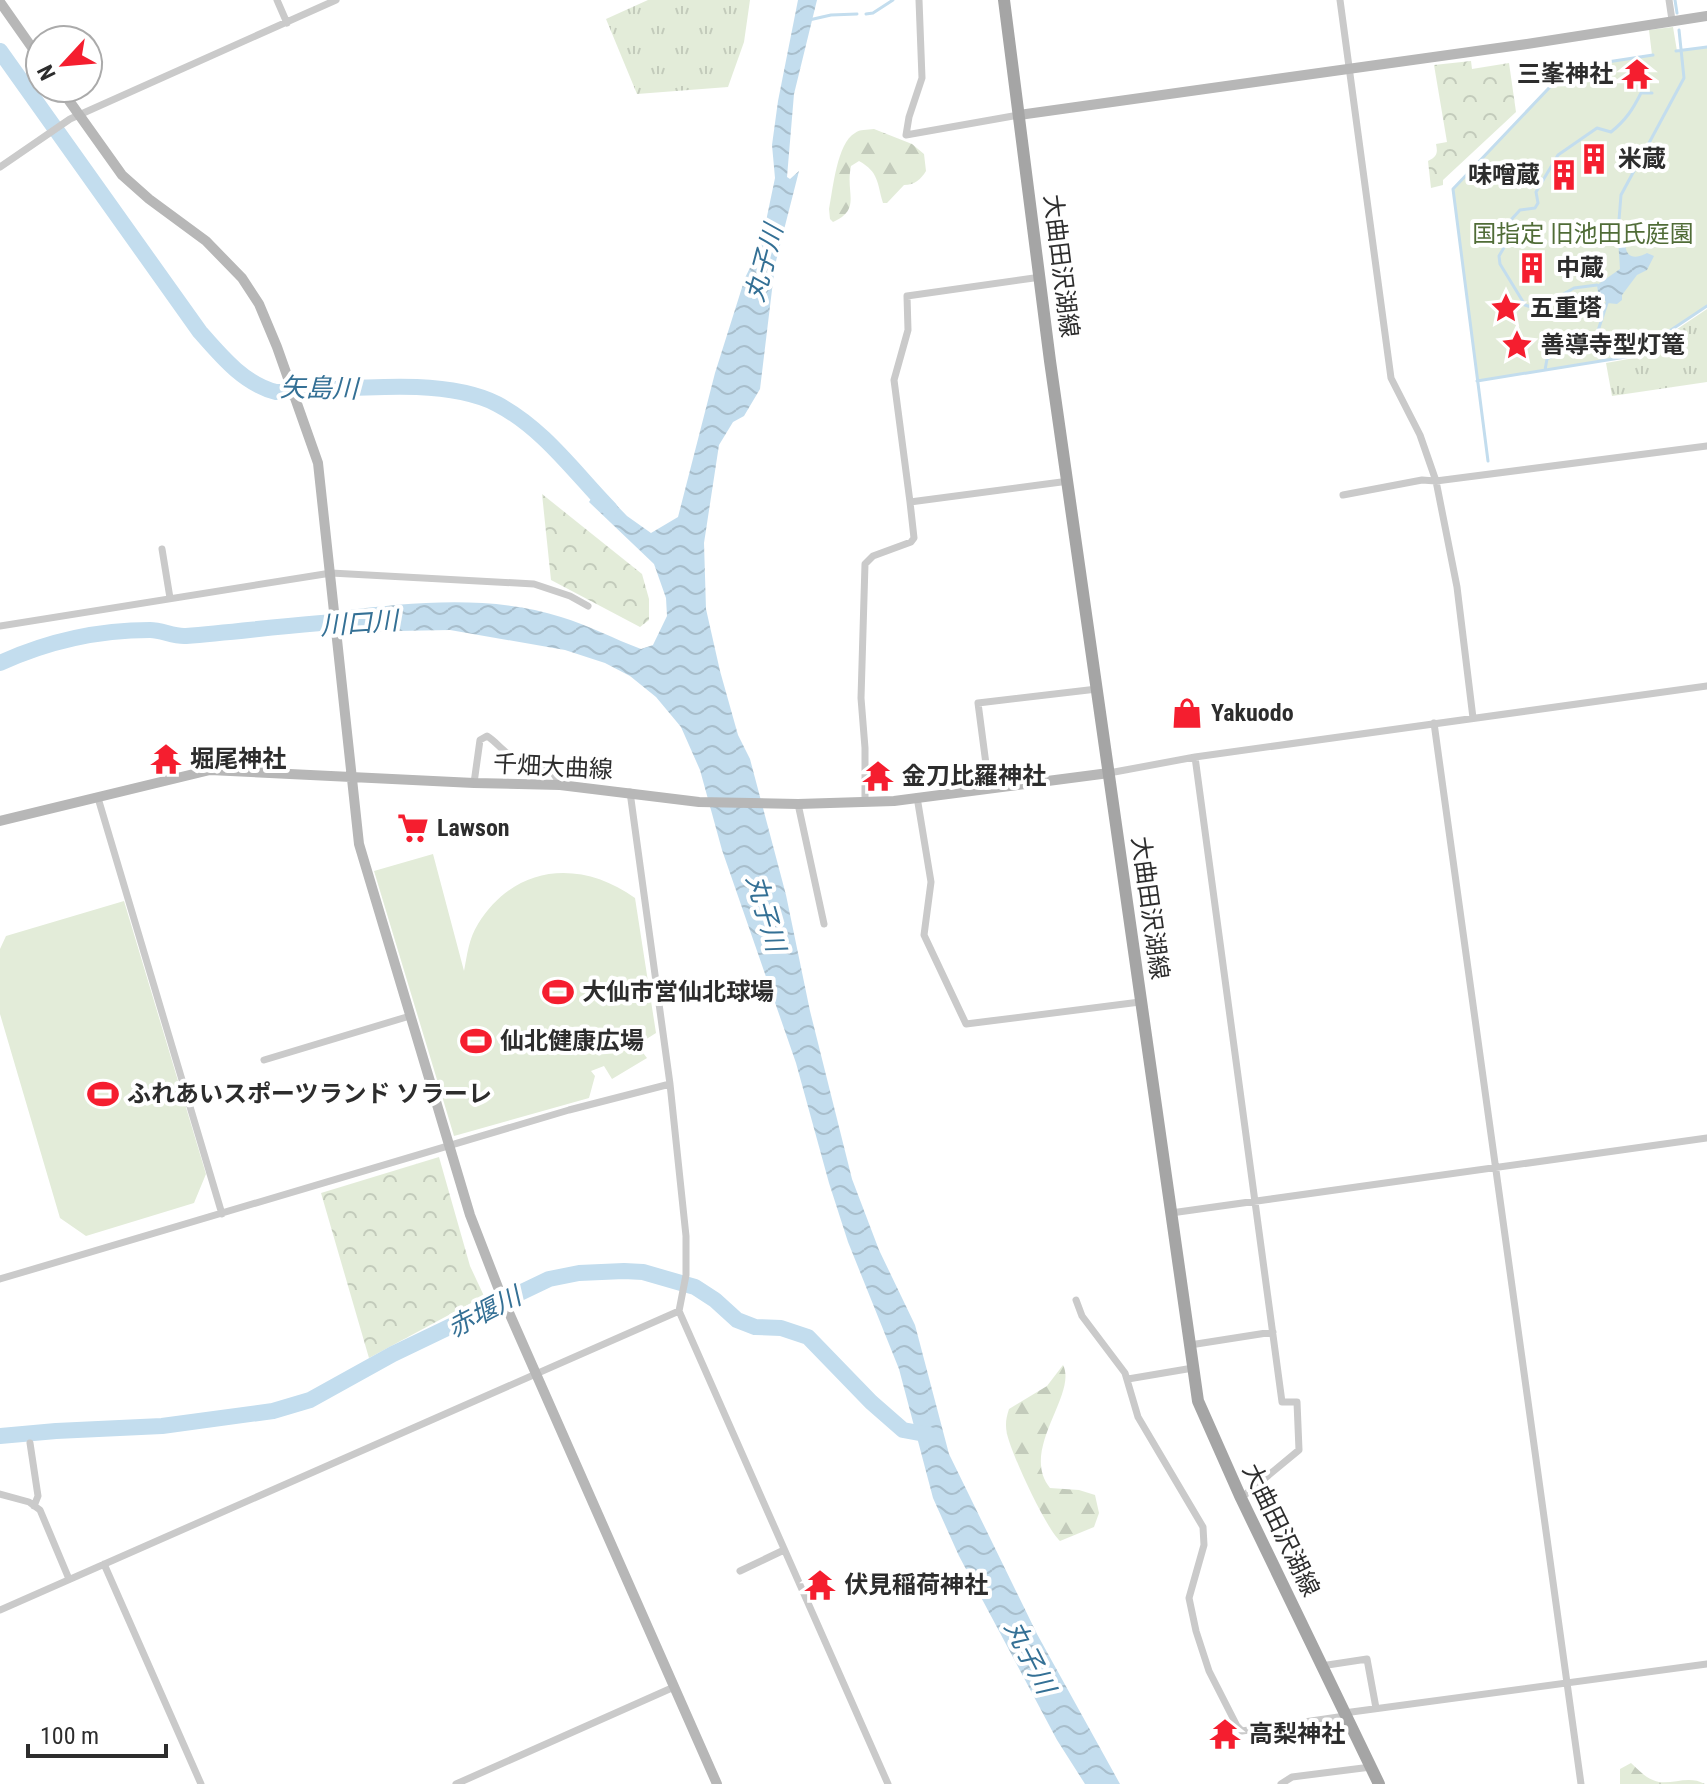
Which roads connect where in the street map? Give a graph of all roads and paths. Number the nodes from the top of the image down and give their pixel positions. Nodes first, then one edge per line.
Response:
1 (277, 0) edge
2 (336, 0) edge
3 (919, 0) edge
4 (1004, 0) edge
5 (1340, 0) edge
6 (1669, 0) edge
7 (0, 2) edge
8 (1707, 16) edge
9 (1672, 20) junction
10 (287, 23) junction
11 (24, 36) edge
12 (1349, 70) junction
13 (68, 104) edge
14 (1019, 115) junction
15 (75, 117) junction
16 (0, 167) edge
17 (1041, 277) junction
18 (1707, 446) edge
19 (1069, 481) junction
20 (1436, 481) junction
21 (1343, 495) dead end
22 (910, 502) junction
23 (162, 549) dead end
24 (331, 578) junction
25 (170, 598) junction
26 (588, 606) dead end
27 (0, 626) edge
28 (1707, 686) edge
29 (1097, 689) junction
30 (1473, 718) junction
31 (1434, 723) junction
32 (1195, 757) junction
33 (1109, 773) junction
34 (352, 776) junction
35 (474, 783) junction
36 (560, 785) junction
37 (989, 787) junction
38 (630, 792) junction
39 (917, 797) junction
40 (98, 798) junction
41 (865, 802) junction
42 (798, 804) junction
43 (0, 821) edge
44 (824, 924) dead end
45 (1140, 1002) junction
46 (410, 1016) junction
47 (264, 1060) dead end
48 (670, 1084) junction
49 (1707, 1138) edge
50 (449, 1147) junction
51 (1494, 1167) junction
52 (1255, 1201) junction
53 (1171, 1213) junction
54 (222, 1214) junction
55 (0, 1279) edge
56 (1076, 1300) dead end
57 (679, 1311) junction
58 (1273, 1332) junction
59 (1190, 1345) junction
60 (1193, 1368) junction
61 (535, 1374) junction
62 (1128, 1379) junction
63 (30, 1443) dead end
64 (0, 1494) edge
65 (1241, 1498) junction
66 (34, 1506) junction
67 (784, 1550) junction
68 (104, 1564) junction
69 (740, 1571) dead end
70 (69, 1579) junction
71 (0, 1610) edge
72 (1707, 1664) edge
73 (1321, 1666) junction
74 (1568, 1683) junction
75 (674, 1687) junction
76 (1376, 1708) junction
77 (1345, 1715) junction
78 (1371, 1767) junction
79 (201, 1784) edge
80 (456, 1784) edge
81 (717, 1784) edge
82 (888, 1784) edge
83 (1281, 1784) edge
84 (1379, 1784) edge
85 (1581, 1784) edge

1 - 10 street
2 - 10 street
3 - 14 street
4 - 14 main road, 大曲田沢湖線
5 - 12 street
6 - 9 street
7 - 11 street
8 - 9 street
9 - 12 street
10 - 15 street
12 - 14 street
12 - 20 street
13 - 15 street
14 - 17 main road, 大曲田沢湖線
15 - 16 street
15 - 24 street
17 - 19 main road, 大曲田沢湖線
17 - 22 street
18 - 20 street
19 - 22 street
19 - 29 main road, 大曲田沢湖線
20 - 21 street
20 - 30 street
22 - 41 street
23 - 25 street
24 - 25 street
24 - 26 street
24 - 34 street
25 - 27 street
28 - 30 street
29 - 33 main road, 大曲田沢湖線
29 - 37 street
30 - 31 street
31 - 32 street
31 - 51 street
32 - 33 street
32 - 52 street
33 - 37 street, 千畑大曲線
33 - 45 main road, 大曲田沢湖線
34 - 35 street, 千畑大曲線
34 - 40 street, 千畑大曲線
34 - 46 street
35 - 36 street, 千畑大曲線
35 - 36 street
36 - 38 street, 千畑大曲線
37 - 39 street, 千畑大曲線
38 - 42 street, 千畑大曲線
38 - 48 street
39 - 41 street, 千畑大曲線
39 - 45 street
40 - 43 street, 千畑大曲線
40 - 54 street
41 - 42 street, 千畑大曲線
42 - 44 street
45 - 53 main road, 大曲田沢湖線
46 - 47 street
46 - 50 street
48 - 50 street
48 - 57 street
49 - 51 street
50 - 54 street
50 - 61 street
51 - 52 street
51 - 74 street
52 - 53 street
52 - 58 street
53 - 59 main road, 大曲田沢湖線
54 - 55 street
56 - 62 street
57 - 61 street
57 - 67 street
58 - 59 street
58 - 65 street
59 - 60 main road, 大曲田沢湖線
60 - 62 street
60 - 65 main road, 大曲田沢湖線
61 - 68 street
61 - 75 street
62 - 77 street
63 - 66 street
64 - 66 street
65 - 73 main road, 大曲田沢湖線
66 - 70 street
67 - 69 street
67 - 82 street
68 - 70 street
68 - 79 street
70 - 71 street
72 - 74 street
73 - 76 street
73 - 77 main road, 大曲田沢湖線
74 - 76 street
74 - 85 street
75 - 80 street
75 - 81 street
76 - 77 street
77 - 78 main road, 大曲田沢湖線
78 - 83 street
78 - 84 main road, 大曲田沢湖線

